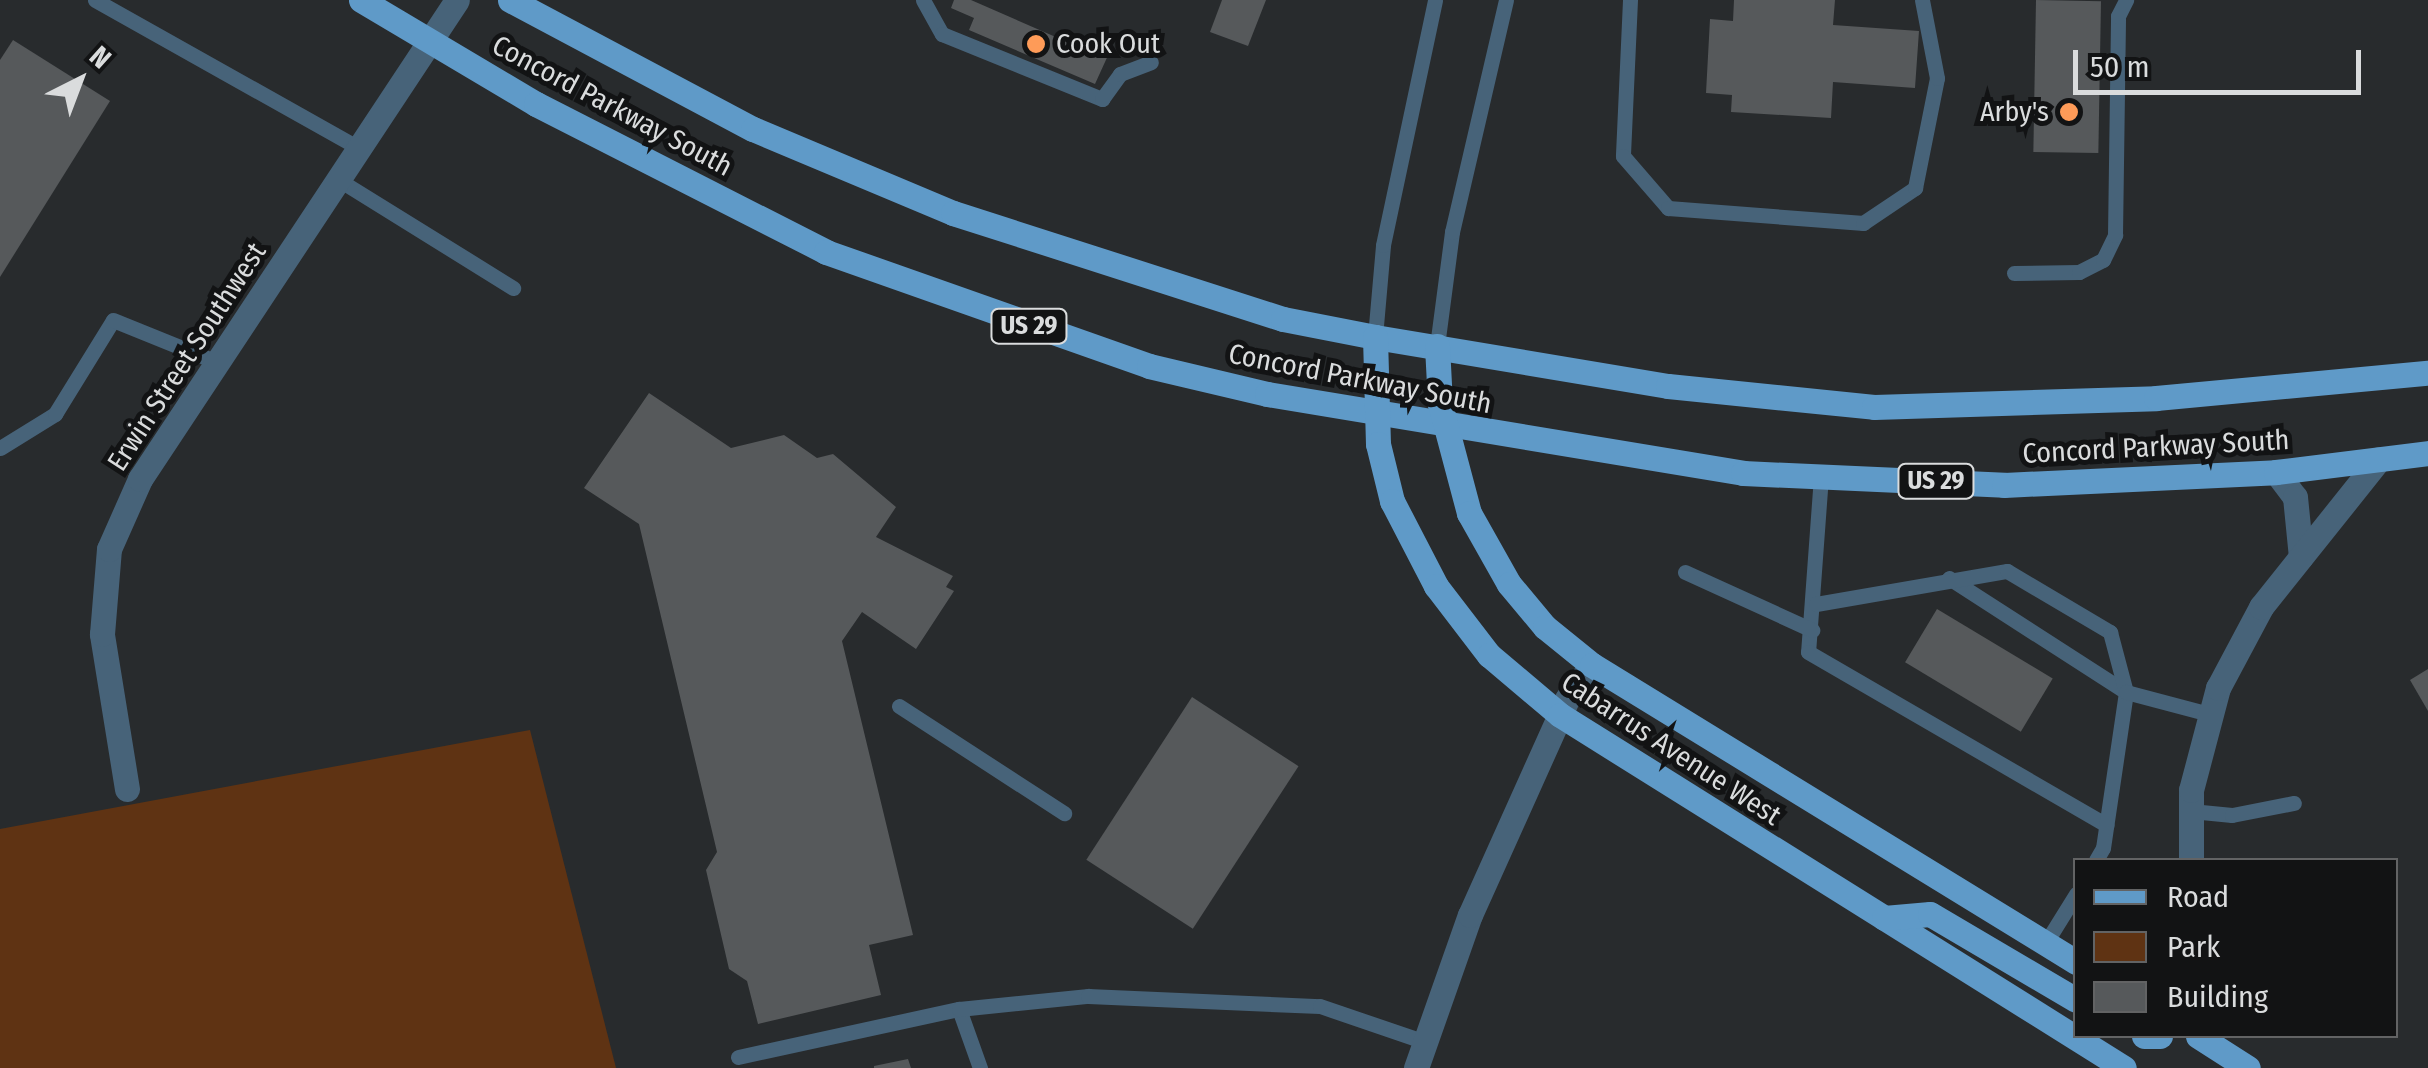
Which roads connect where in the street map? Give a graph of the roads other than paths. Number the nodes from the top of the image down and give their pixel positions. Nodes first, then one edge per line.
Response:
1 (95, 0) edge
2 (361, 0) edge
3 (456, 0) edge
4 (510, 0) edge
5 (924, 0) edge
6 (1435, 0) edge
7 (1506, 0) edge
8 (1630, 0) edge
9 (1922, 0) edge
10 (2126, 0) edge
11 (432, 42) junction
12 (1151, 62) dead end
13 (360, 149) junction
14 (339, 180) junction
15 (2014, 273) dead end
16 (513, 288) dead end
17 (1376, 337) junction
18 (1437, 346) junction
19 (216, 362) junction
20 (2428, 373) edge
21 (1376, 416) junction
22 (1445, 428) junction
23 (0, 448) edge
24 (2428, 453) edge
25 (2380, 459) junction
26 (2276, 472) junction
27 (1821, 476) junction
28 (2302, 557) junction
29 (1685, 572) dead end
30 (1949, 578) junction
31 (1816, 604) junction
32 (1812, 630) junction
33 (1592, 664) junction
34 (2126, 692) junction
35 (899, 706) dead end
36 (2209, 714) junction
37 (1560, 715) junction
38 (127, 789) dead end
39 (2294, 802) dead end
40 (2190, 811) junction
41 (1064, 813) dead end
42 (2107, 825) junction
43 (2097, 858) edge
44 (2191, 858) edge
45 (2073, 899) edge
46 (1884, 918) junction
47 (2045, 944) junction
48 (2073, 960) edge
49 (2073, 998) edge
50 (959, 1009) junction
51 (2073, 1036) edge
52 (2076, 1038) edge
53 (2201, 1038) edge
54 (1426, 1042) junction
55 (738, 1057) dead end
56 (980, 1068) edge
57 (1416, 1068) edge
58 (2124, 1068) edge
59 (2248, 1068) edge

1 - 13 lane
2 - 11 main road, Concord Parkway South / US 29
3 - 11 street, Erwin Street Southwest
4 - 17 main road, Concord Parkway South
5 - 12 lane
6 - 17 lane
7 - 18 lane
8 - 9 lane
10 - 15 lane
11 - 13 street, Erwin Street Southwest
11 - 21 main road, Concord Parkway South / US 29
13 - 14 street, Erwin Street Southwest
14 - 16 lane
14 - 19 street, Erwin Street Southwest
17 - 18 main road, Concord Parkway South
17 - 21 main road, Cabarrus Avenue West
18 - 20 main road, Concord Parkway South
18 - 22 main road, Cabarrus Avenue West
19 - 23 lane
19 - 38 street, Erwin Street Southwest
21 - 22 main road, Concord Parkway South / US 29
21 - 37 main road, Cabarrus Avenue West
22 - 27 main road, Concord Parkway South / US 29
22 - 33 main road, Cabarrus Avenue West
24 - 25 main road, Concord Parkway South / US 29
25 - 26 main road, Concord Parkway South / US 29
25 - 28 street
26 - 27 main road, Concord Parkway South / US 29
26 - 28 street
27 - 31 lane
28 - 36 street
29 - 32 lane
30 - 31 lane
30 - 34 lane
30 - 34 lane
31 - 32 lane
32 - 42 lane
33 - 37 street
33 - 47 main road, Cabarrus Avenue West
34 - 36 lane
34 - 42 lane
35 - 41 lane
36 - 40 street
37 - 46 main road, Cabarrus Avenue West
37 - 54 street
39 - 40 lane
40 - 44 street
42 - 43 lane
45 - 47 lane
46 - 49 main road
46 - 51 main road, Cabarrus Avenue West
47 - 48 main road, Cabarrus Avenue West
50 - 54 lane
50 - 55 lane
50 - 56 lane
52 - 58 main road, Cabarrus Avenue West
53 - 59 main road
54 - 57 street

